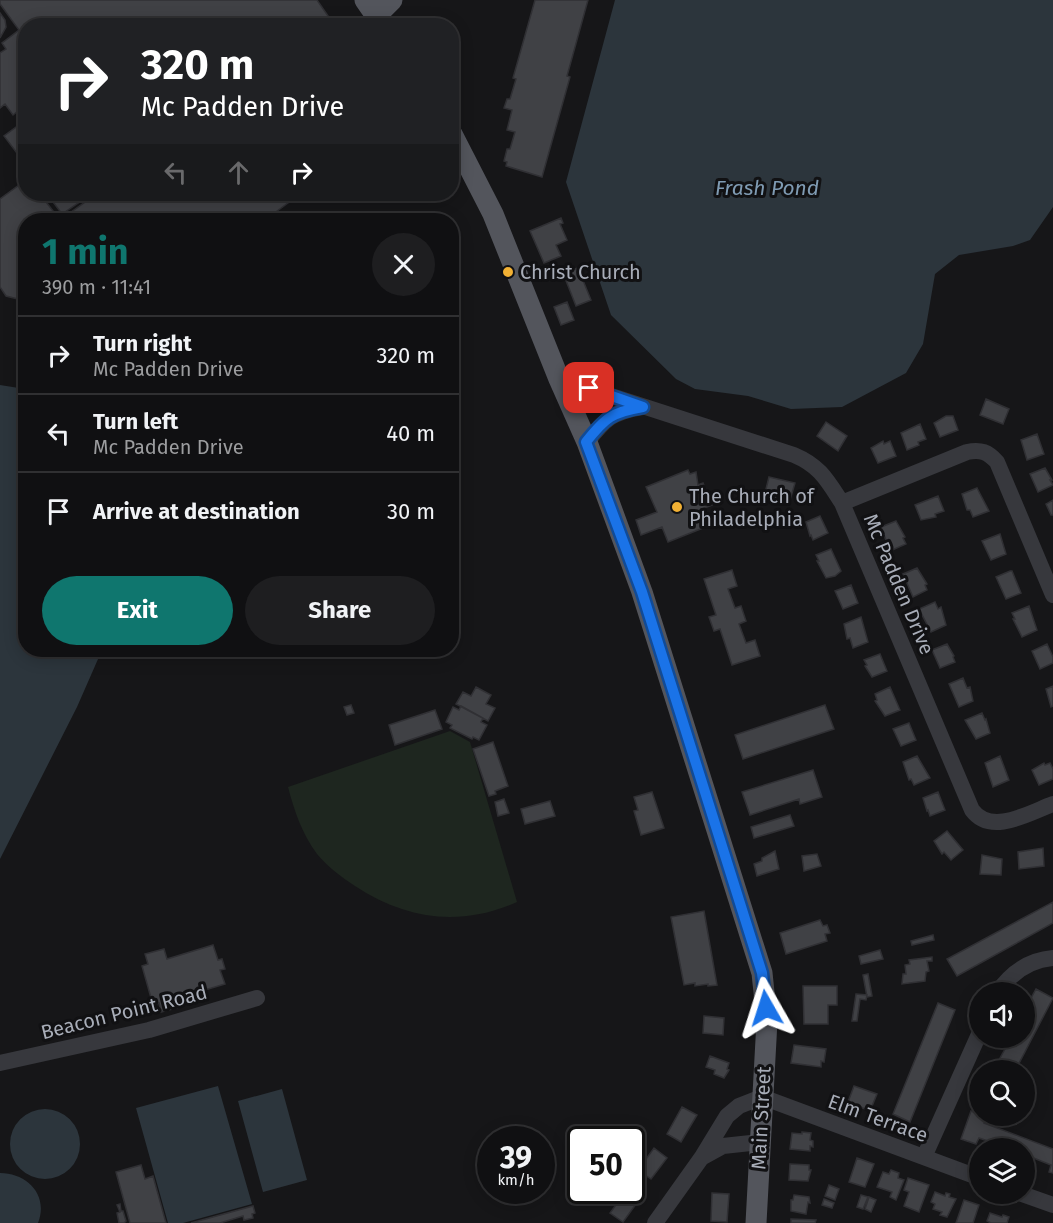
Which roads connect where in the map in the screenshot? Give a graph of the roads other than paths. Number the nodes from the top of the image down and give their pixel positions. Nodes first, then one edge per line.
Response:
1 (392, 0) edge
2 (375, 14) edge
3 (459, 148) edge
4 (559, 379) junction
5 (643, 407) junction
6 (586, 442) junction
7 (842, 502) junction
8 (1053, 595) edge
9 (1053, 804) edge
10 (1053, 958) edge
11 (1006, 982) edge
12 (257, 998) dead end
13 (973, 1048) edge
14 (0, 1063) edge
15 (762, 1097) junction
16 (760, 1142) junction
17 (702, 1157) junction
18 (924, 1157) junction
19 (969, 1174) edge
20 (1035, 1199) edge
21 (1053, 1206) edge
22 (655, 1223) edge
23 (756, 1223) edge

1 - 2 main road
3 - 4 main road, Main Street
4 - 5 street, Mc Padden Drive
4 - 6 main road, Main Street
5 - 6 street
5 - 7 street, Mc Padden Drive
6 - 15 main road, Main Street
7 - 8 street
7 - 9 street, Mc Padden Drive
10 - 11 street
12 - 14 street, Beacon Point Road
13 - 18 street
15 - 16 main road, Main Street
15 - 17 street
15 - 18 street, Elm Terrace
16 - 17 street
16 - 23 main road, Main Street
17 - 22 street
18 - 19 street, Elm Terrace
20 - 21 street

